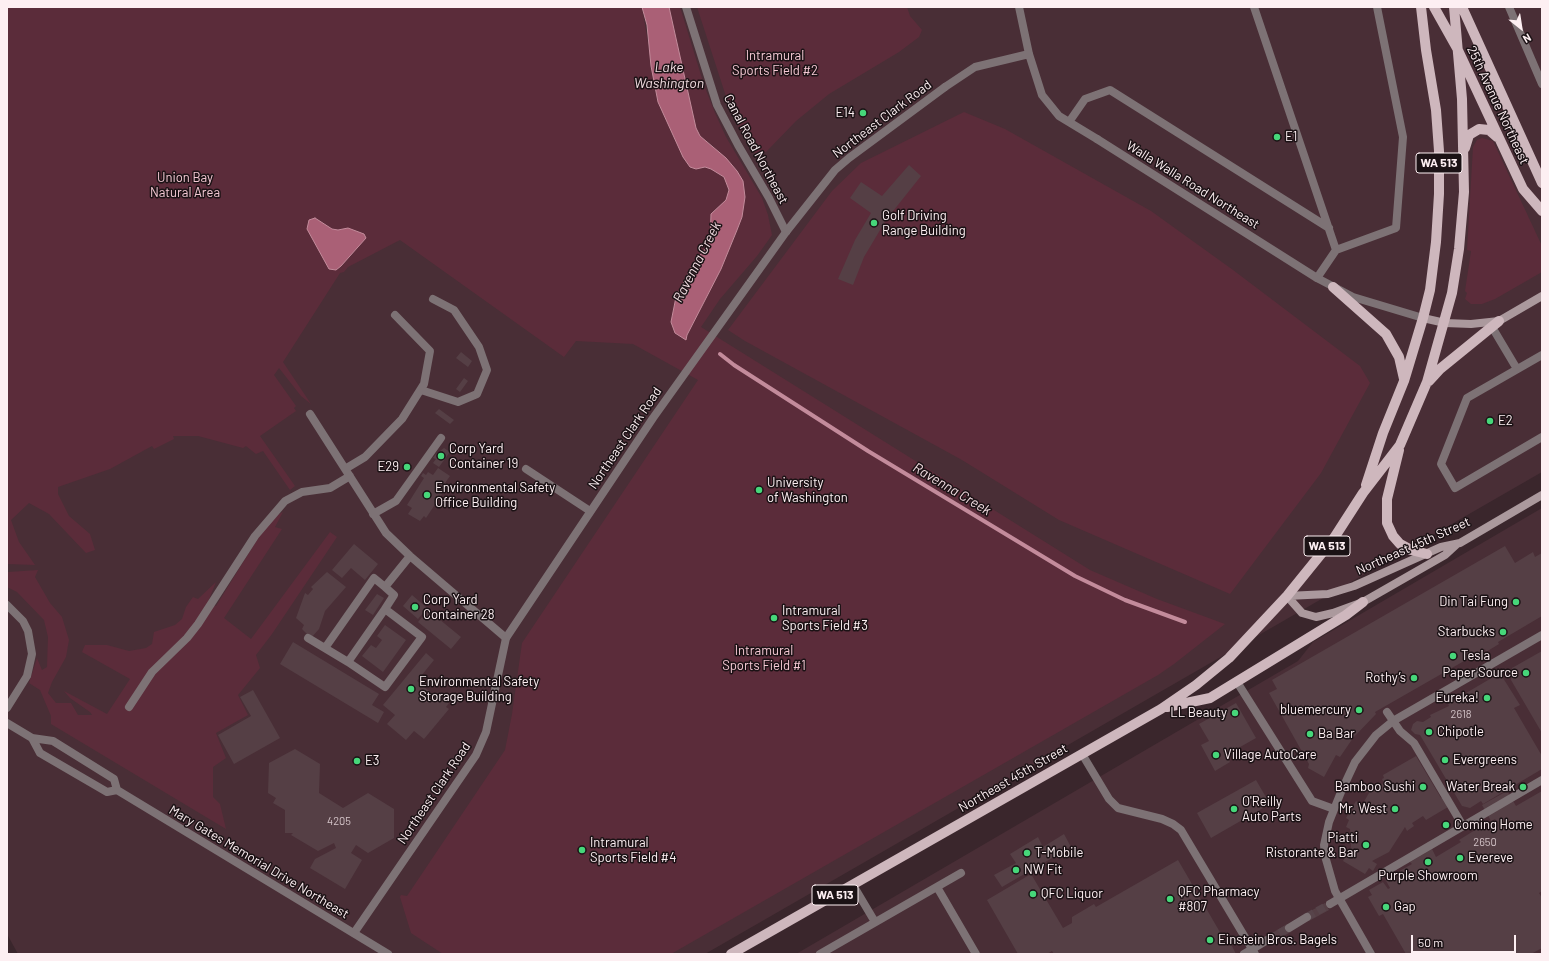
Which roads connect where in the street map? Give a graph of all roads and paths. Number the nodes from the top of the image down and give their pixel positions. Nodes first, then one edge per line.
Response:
1 (686, 7) edge
2 (1019, 7) edge
3 (1254, 7) edge
4 (1377, 7) edge
5 (1421, 7) edge
6 (1434, 7) edge
7 (1454, 7) edge
8 (1462, 7) edge
9 (1508, 7) edge
10 (1457, 48) junction
11 (1029, 54) junction
12 (1542, 84) edge
13 (1069, 122) junction
14 (1499, 139) junction
15 (1463, 156) junction
16 (1542, 184) edge
17 (1542, 211) edge
18 (1329, 228) junction
19 (786, 232) junction
20 (1336, 250) junction
21 (1317, 278) junction
22 (1333, 287) junction
23 (1542, 296) edge
24 (433, 299) dead end
25 (395, 315) dead end
26 (1423, 318) junction
27 (1445, 323) junction
28 (1495, 324) junction
29 (1542, 355) edge
30 (1517, 370) junction
31 (1404, 381) junction
32 (1427, 382) junction
33 (421, 390) junction
34 (310, 414) dead end
35 (441, 438) dead end
36 (1542, 438) edge
37 (1400, 445) junction
38 (526, 468) dead end
39 (348, 473) junction
40 (1363, 493) junction
41 (1542, 495) edge
42 (590, 511) junction
43 (373, 514) junction
44 (1460, 542) junction
45 (1427, 554) junction
46 (410, 556) junction
47 (385, 587) junction
48 (1287, 596) junction
49 (1363, 602) junction
50 (7, 605) edge
51 (385, 609) junction
52 (1542, 635) edge
53 (308, 638) dead end
54 (506, 638) junction
55 (325, 648) junction
56 (348, 662) junction
57 (1236, 682) junction
58 (129, 707) dead end
59 (7, 708) edge
60 (1162, 709) junction
61 (1387, 712) dead end
62 (1393, 721) junction
63 (7, 723) edge
64 (32, 738) junction
65 (1082, 754) junction
66 (1542, 780) edge
67 (117, 790) junction
68 (1334, 809) junction
69 (1463, 826) junction
70 (961, 873) dead end
71 (853, 885) junction
72 (937, 887) junction
73 (1339, 899) junction
74 (1330, 904) tunnel mouth
75 (1307, 918) tunnel mouth
76 (875, 922) junction
77 (1289, 928) tunnel mouth
78 (354, 933) junction
79 (1269, 939) tunnel mouth
80 (1254, 952) edge
81 (388, 954) edge
82 (731, 954) edge
83 (820, 954) edge
84 (976, 954) edge
85 (1244, 954) edge
86 (1371, 954) edge

1 - 19 street, Canal Road Northeast
2 - 11 street, Walla Walla Road Northeast
3 - 18 street
4 - 20 street
5 - 26 main road, WA 513
6 - 10 main road, 25th Avenue Northeast
7 - 10 main road, WA 513
8 - 16 main road, 25th Avenue Northeast
9 - 12 street
10 - 14 main road, 25th Avenue Northeast
10 - 15 main road, WA 513
11 - 13 street, Walla Walla Road Northeast
11 - 19 street, Northeast Clark Road
13 - 18 street
13 - 21 street, Walla Walla Road Northeast
14 - 15 main road
14 - 17 main road, 25th Avenue Northeast
15 - 27 main road, WA 513
18 - 20 street
19 - 42 street, Northeast Clark Road
20 - 21 street
21 - 22 street, Walla Walla Road Northeast
22 - 26 street, Walla Walla Road Northeast
22 - 31 main road
23 - 28 main road
24 - 33 street
25 - 33 street
26 - 27 main road
26 - 31 main road, WA 513
27 - 28 main road
27 - 32 main road, WA 513
28 - 30 street
28 - 32 main road
29 - 30 street
30 - 36 street
31 - 40 main road, WA 513
32 - 37 main road, WA 513
33 - 39 street
34 - 39 street
35 - 43 street
37 - 40 main road, WA 513
37 - 45 main road
38 - 42 street
39 - 43 street
39 - 58 street
40 - 48 main road, WA 513
41 - 44 main road, Northeast 45th Street
42 - 54 street, Northeast Clark Road
43 - 46 street
44 - 45 main road, Northeast 45th Street
44 - 49 main road
45 - 48 main road, Northeast 45th Street
46 - 47 street
46 - 54 street
47 - 51 street
47 - 55 street
48 - 49 main road
48 - 60 main road, Northeast 45th Street / WA 513
49 - 57 main road
50 - 59 street
51 - 56 street
51 - 56 street
52 - 62 street
53 - 55 street
54 - 78 street, Northeast Clark Road
55 - 56 street
57 - 60 main road
57 - 68 street
60 - 65 main road, Northeast 45th Street / WA 513
61 - 62 street
62 - 68 street
62 - 69 street
63 - 64 street, Mary Gates Memorial Drive Northeast
64 - 67 street, Mary Gates Memorial Drive Northeast
64 - 67 street, Mary Gates Memorial Drive Northeast
65 - 71 main road, Northeast 45th Street / WA 513
65 - 80 street
66 - 69 street
67 - 78 street, Mary Gates Memorial Drive Northeast
68 - 73 street
69 - 73 street
70 - 72 street
71 - 76 street
71 - 82 main road, Northeast 45th Street / WA 513
72 - 76 street
72 - 84 street
73 - 74 street
73 - 86 street
75 - 77 street
76 - 83 street
78 - 81 street, Mary Gates Memorial Drive Northeast
79 - 80 street
80 - 85 street

